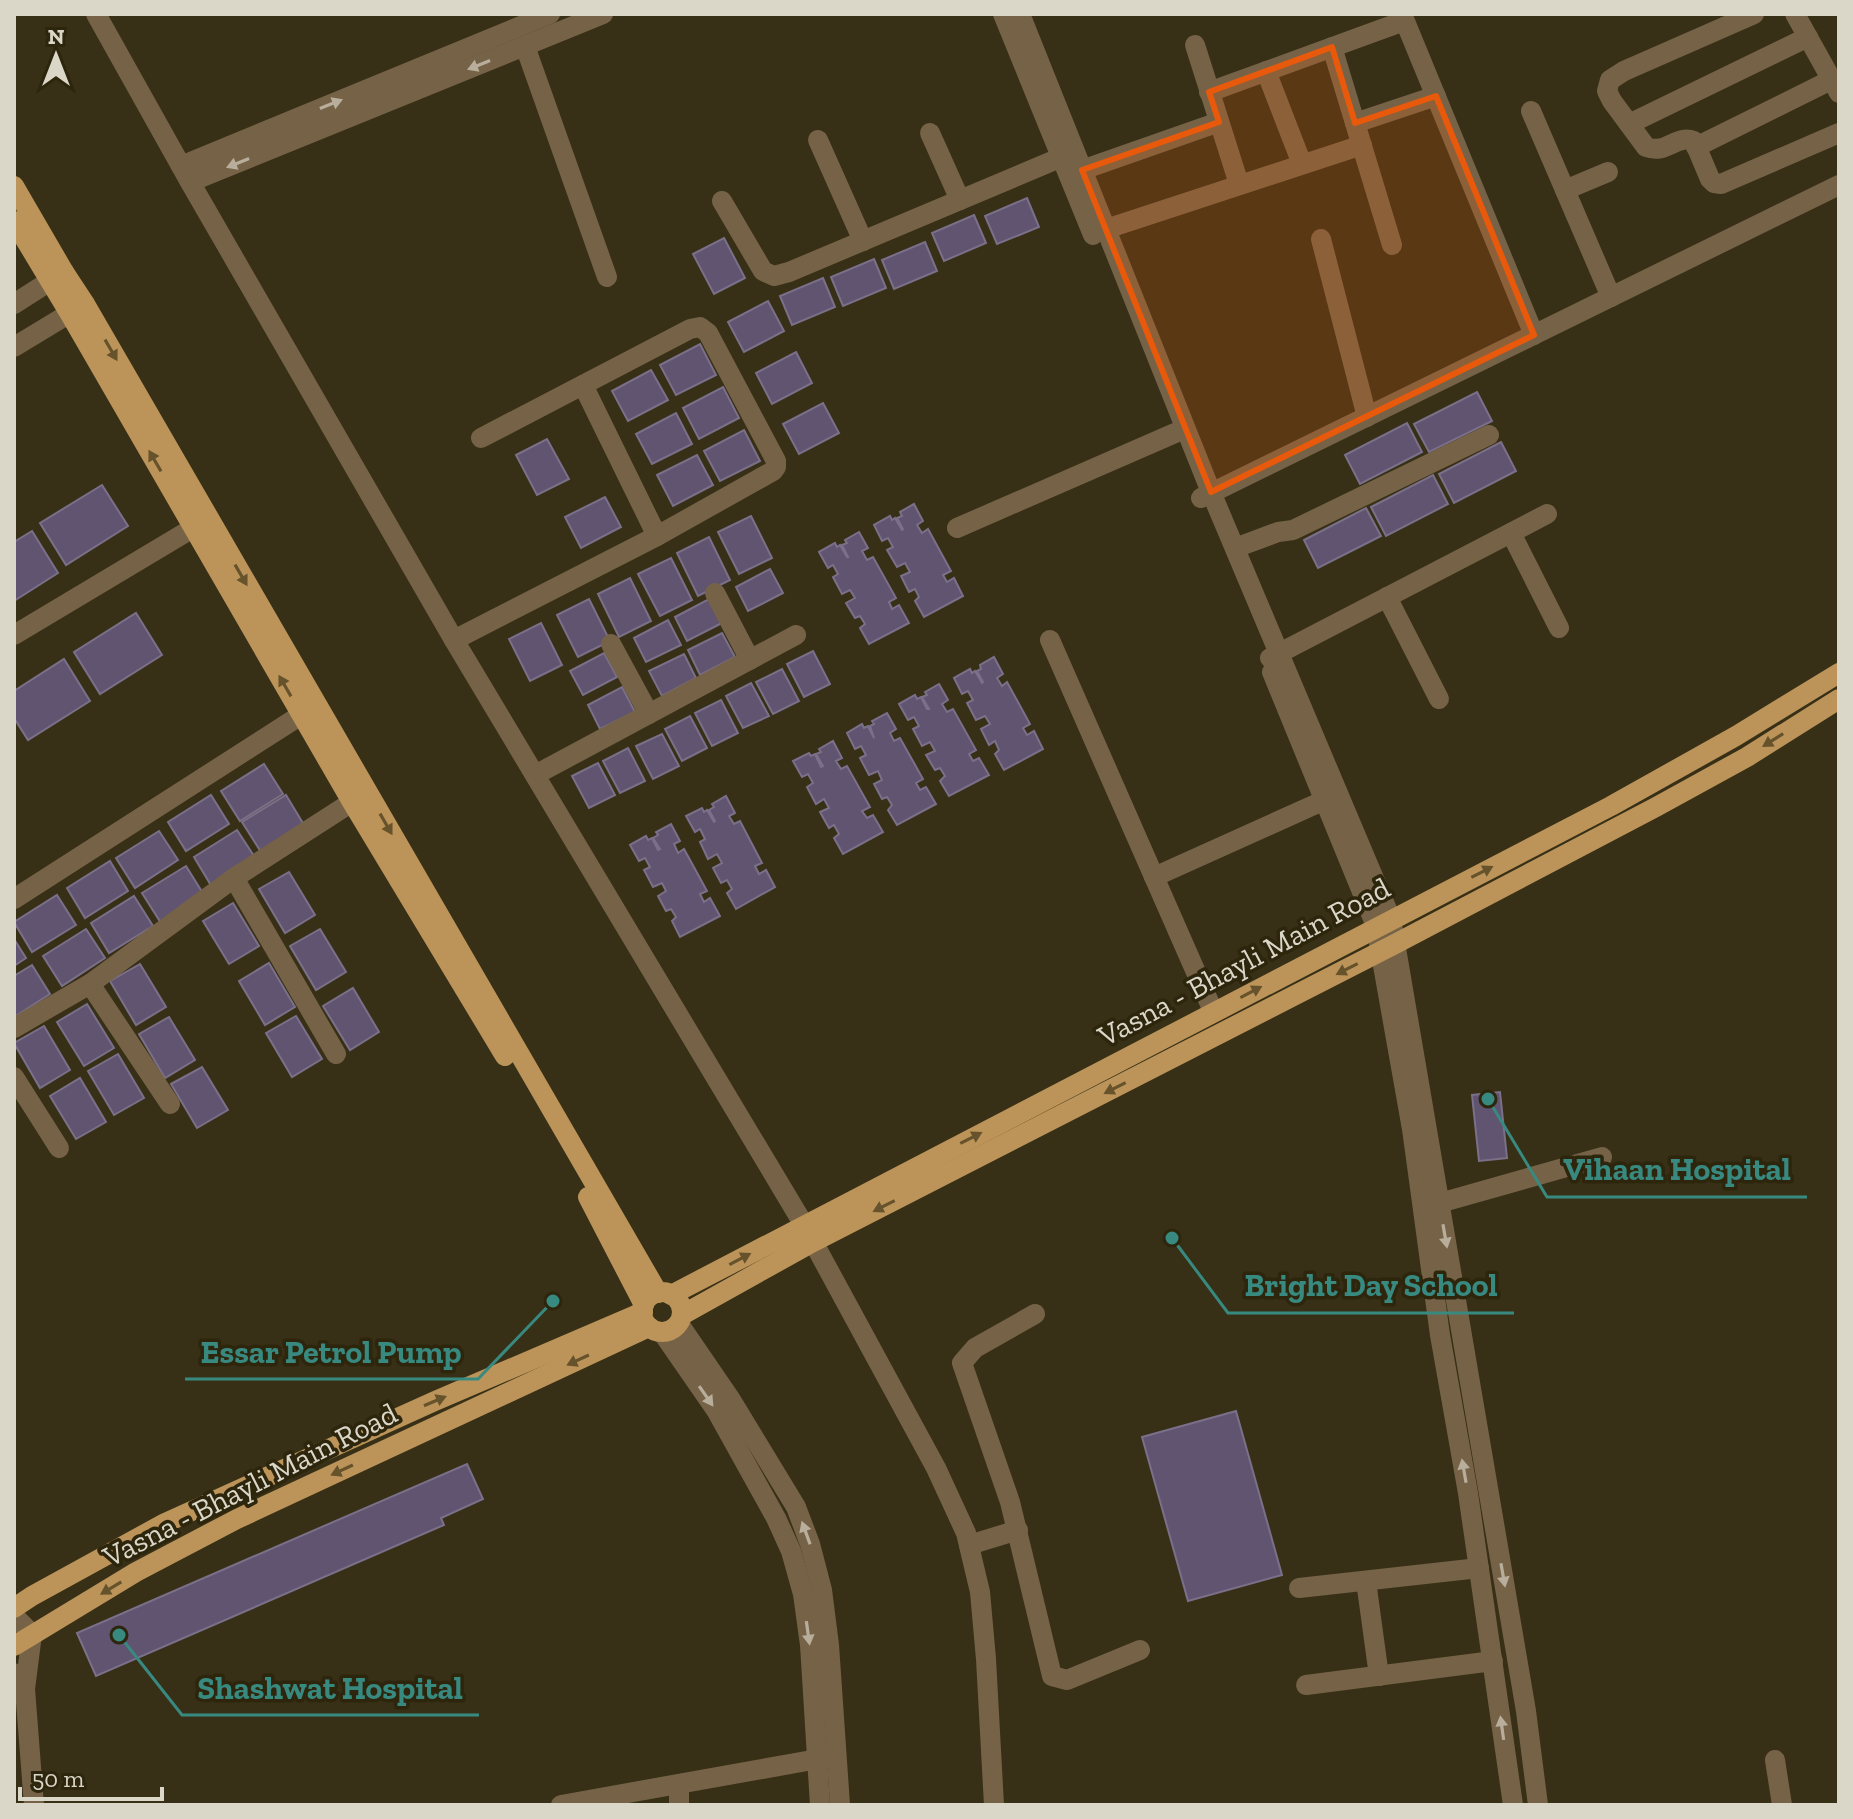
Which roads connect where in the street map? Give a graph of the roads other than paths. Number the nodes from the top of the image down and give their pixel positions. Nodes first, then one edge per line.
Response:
1 (96, 14) edge
2 (550, 14) edge
3 (603, 14) edge
4 (1003, 14) edge
5 (1020, 14) edge
6 (1754, 14) edge
7 (1795, 14) edge
8 (1403, 17) edge
9 (1808, 37) junction
10 (1195, 45) dead end
11 (525, 46) junction
12 (1332, 47) junction
13 (1266, 71) junction
14 (1835, 86) edge
15 (1209, 92) junction
16 (1436, 96) junction
17 (1531, 111) dead end
18 (1219, 122) junction
19 (1355, 123) junction
20 (1629, 124) junction
21 (930, 133) dead end
22 (1839, 133) edge
23 (818, 140) dead end
24 (1362, 145) junction
25 (1696, 147) junction
26 (1062, 157) junction
27 (1302, 164) junction
28 (1082, 170) junction
29 (1608, 172) dead end
30 (186, 174) junction
31 (1239, 184) junction
32 (1839, 185) edge
33 (14, 186) edge
34 (1565, 190) junction
35 (960, 200) junction
36 (722, 201) dead end
37 (14, 221) edge
38 (1106, 229) junction
39 (1321, 239) dead end
40 (863, 241) junction
41 (1392, 245) dead end
42 (56, 277) junction
43 (607, 277) dead end
44 (1611, 297) junction
45 (14, 304) edge
46 (77, 309) junction
47 (1534, 335) junction
48 (14, 347) edge
49 (583, 385) junction
50 (1367, 417) junction
51 (1175, 433) junction
52 (1489, 435) dead end
53 (481, 438) dead end
54 (1206, 495) junction
55 (1547, 514) dead end
56 (193, 528) junction
57 (957, 528) dead end
58 (1511, 533) junction
59 (657, 536) junction
60 (1237, 554) junction
61 (715, 593) dead end
62 (1387, 597) junction
63 (1559, 628) dead end
64 (14, 635) edge
65 (796, 635) dead end
66 (454, 640) junction
67 (1050, 640) dead end
68 (611, 644) dead end
69 (1273, 656) junction
70 (750, 660) junction
71 (1839, 673) edge
72 (1439, 699) dead end
73 (1839, 699) edge
74 (649, 714) junction
75 (301, 715) junction
76 (535, 775) junction
77 (360, 798) junction
78 (1325, 800) junction
79 (1154, 877) junction
80 (234, 878) junction
81 (14, 899) edge
82 (1384, 922) junction
83 (1388, 948) junction
84 (90, 984) junction
85 (1213, 1011) junction
86 (14, 1028) edge
87 (336, 1054) dead end
88 (14, 1077) edge
89 (170, 1104) dead end
90 (59, 1148) dead end
91 (1602, 1157) dead end
92 (1431, 1206) junction
93 (809, 1234) junction
94 (661, 1313) junction
95 (1035, 1314) dead end
96 (1018, 1530) junction
97 (969, 1545) junction
98 (1479, 1568) junction
99 (1366, 1581) junction
100 (1299, 1588) dead end
101 (14, 1608) edge
102 (14, 1616) edge
103 (32, 1634) junction
104 (14, 1646) edge
105 (1140, 1650) dead end
106 (1493, 1661) junction
107 (1379, 1676) junction
108 (19, 1681) edge
109 (1306, 1685) dead end
110 (828, 1757) junction
111 (1775, 1760) dead end
112 (679, 1784) junction
113 (34, 1805) edge
114 (561, 1805) edge
115 (679, 1805) edge
116 (820, 1805) edge
117 (840, 1805) edge
118 (994, 1805) edge
119 (1513, 1805) edge
120 (1538, 1805) edge
121 (1782, 1805) edge

1 - 30 street
30 -> 2 street
3 - 11 street
4 - 26 street
5 - 28 street
6 - 20 street
7 - 9 street
8 - 12 street
8 - 16 street
9 - 14 street
9 - 20 street
10 - 15 street
11 -> 30 street
11 - 43 street
12 - 13 street
12 - 19 street
13 - 15 street
13 - 27 street
14 - 25 street
15 - 18 street
16 - 19 street
16 - 47 street
17 - 34 street
18 - 28 street
18 - 31 street
19 - 24 street
20 - 25 street
21 - 35 street
22 - 25 street
23 - 40 street
24 - 27 street
24 - 41 street
26 - 35 street
26 - 51 street
27 - 31 street
28 - 38 street
29 - 34 street
30 - 66 street
31 - 38 street
32 - 44 street
33 - 42 main road
34 - 44 street
35 - 40 street
36 - 40 street
37 - 42 main road
38 - 54 street
39 - 50 street
42 - 45 street
42 - 46 main road
44 - 47 street
46 - 48 street
56 -> 46 main road
46 -> 77 main road
47 - 50 street
49 - 53 street
49 - 59 street
49 - 59 street
50 - 54 street
51 - 54 street
51 - 57 street
52 - 60 street
54 - 60 street
54 - 69 street
55 - 58 street
56 - 64 street
75 -> 56 main road
58 - 62 street
58 - 63 street
59 - 66 street
60 - 69 street
61 - 70 street
62 - 69 street
62 - 72 street
65 - 70 street
66 - 76 street
67 - 79 street
68 - 74 street
69 - 78 street
69 - 82 street
70 - 74 street
82 -> 71 main road, Vasna - Bhayli Main Road
73 -> 83 main road, Vasna - Bhayli Main Road
74 - 76 street
75 - 77 main road
75 - 81 street
76 - 93 street
77 - 80 street
77 - 94 main road
78 - 79 street
78 - 82 street
79 - 85 street
80 - 84 street
80 - 87 street
82 - 83 street
85 -> 82 main road, Vasna - Bhayli Main Road
83 - 92 street
83 -> 93 main road, Vasna - Bhayli Main Road
84 - 86 street
84 - 89 street
93 -> 85 main road, Vasna - Bhayli Main Road
88 - 90 street
91 - 92 street
98 -> 92 street
92 -> 120 street
93 - 94 main road, Vasna - Bhayli Main Road
93 - 97 street
101 -> 94 main road, Vasna - Bhayli Main Road
94 -> 103 main road, Vasna - Bhayli Main Road
94 - 110 street
95 - 96 street
96 - 97 street
96 - 105 street
97 - 118 street
98 - 99 street
98 - 106 street
99 - 100 street
99 - 107 street
102 - 103 street
103 - 104 main road, Vasna - Bhayli Main Road
103 - 108 street
106 - 107 street
119 -> 106 street
107 - 109 street
108 - 113 street
110 - 112 street
110 - 116 street
110 - 117 street
111 - 121 street
112 - 114 street
112 - 115 street

